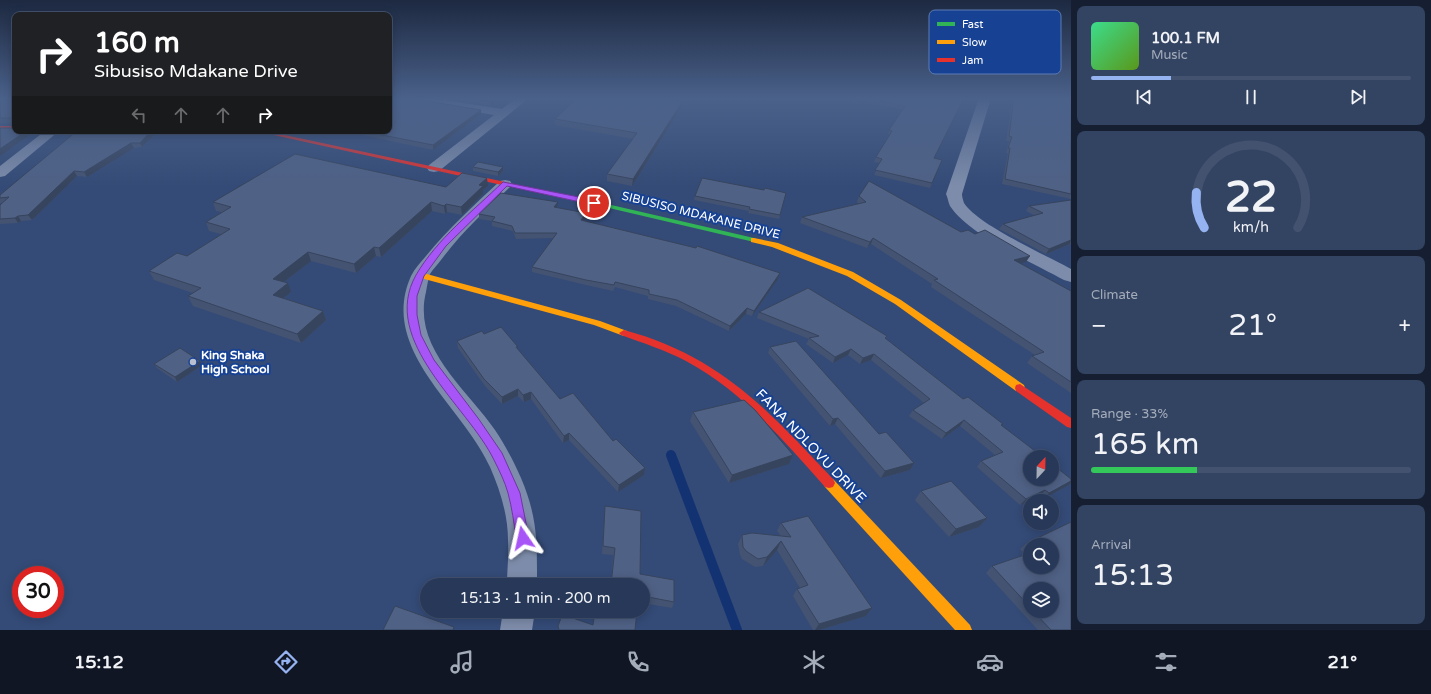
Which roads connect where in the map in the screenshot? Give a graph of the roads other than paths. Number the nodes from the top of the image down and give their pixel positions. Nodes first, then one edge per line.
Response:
1 (486, 127) edge
2 (976, 127) edge
3 (0, 128) edge
4 (12, 128) edge
5 (48, 134) edge
6 (272, 134) edge
7 (434, 168) junction
8 (0, 173) edge
9 (505, 184) junction
10 (420, 275) junction
11 (1071, 276) edge
12 (1071, 424) edge
13 (522, 578) edge
14 (518, 618) edge
15 (516, 630) edge
16 (965, 630) edge

1 - 7 street
2 - 11 street
3 - 4 street
5 - 8 street
6 - 7 street, SIBUSISO MDAKANE DRIVE
7 - 9 street, SIBUSISO MDAKANE DRIVE
9 - 10 street
9 - 12 street, SIBUSISO MDAKANE DRIVE
10 - 13 street
10 - 16 street, FANA NDLOVU DRIVE
14 - 15 street

